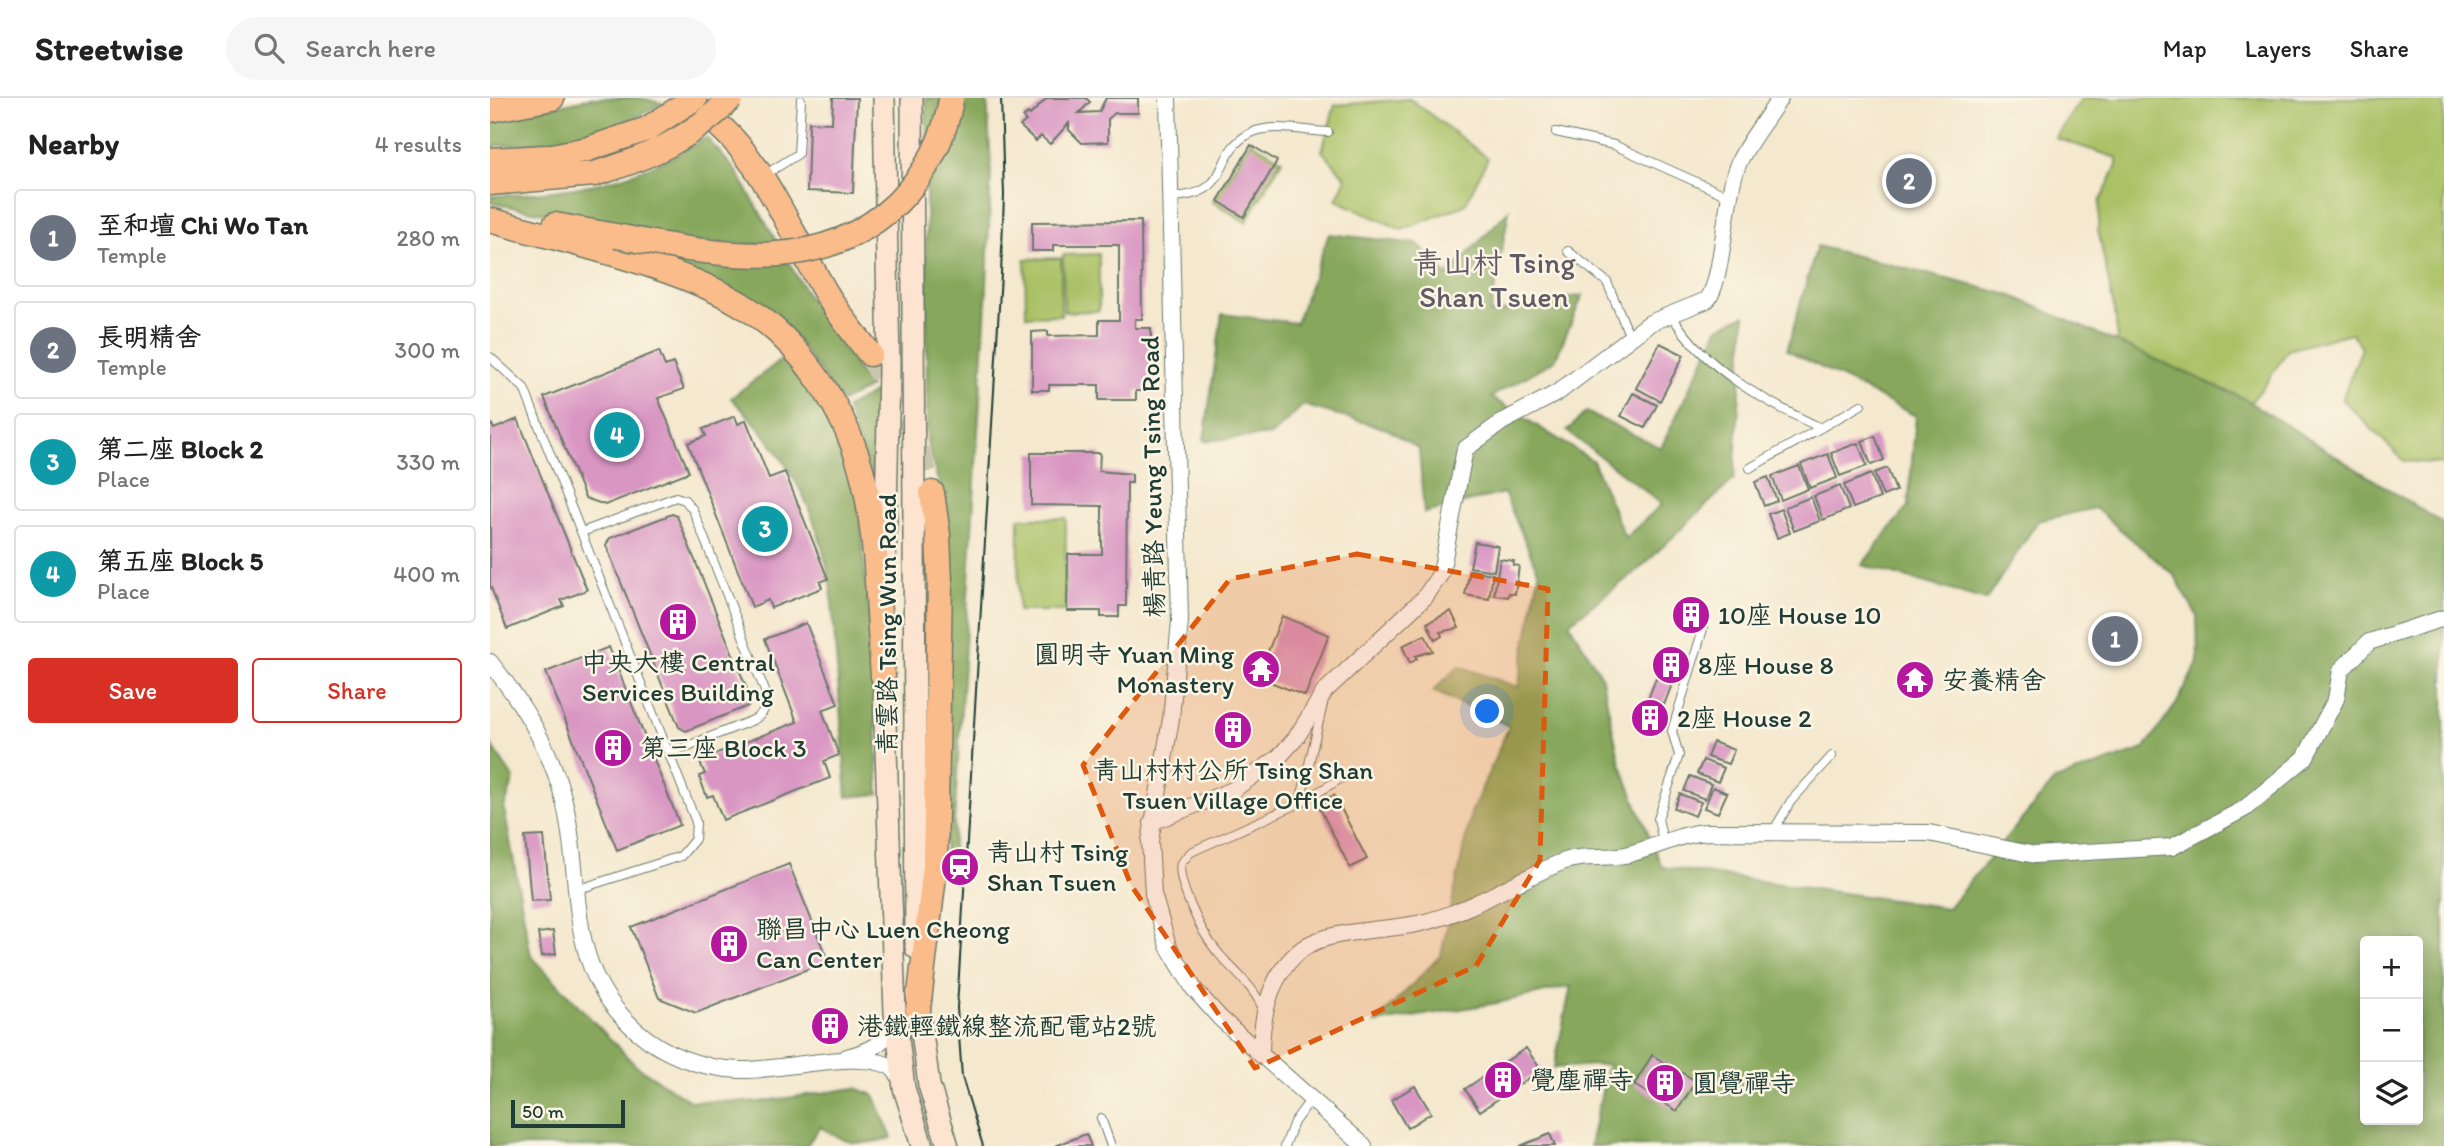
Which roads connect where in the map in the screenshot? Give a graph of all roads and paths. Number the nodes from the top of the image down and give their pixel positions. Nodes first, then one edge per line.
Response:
1 (552, 98) edge
2 (676, 98) edge
3 (695, 98) edge
4 (731, 98) edge
5 (884, 98) edge
6 (912, 98) edge
7 (1168, 98) edge
8 (1780, 98) edge
9 (951, 99) edge
10 (800, 100) dead end
11 (490, 110) edge
12 (1328, 132) dead end
13 (1556, 132) dead end
14 (490, 160) edge
15 (760, 177) junction
16 (490, 183) edge
17 (1170, 197) junction
18 (1730, 197) junction
19 (490, 217) edge
20 (1568, 251) dead end
21 (1672, 316) junction
22 (1630, 337) junction
23 (870, 354) tunnel mouth
24 (490, 357) edge
25 (1861, 405) dead end
26 (1821, 428) junction
27 (1750, 468) dead end
28 (932, 493) tunnel mouth
29 (582, 532) junction
30 (2444, 618) edge
31 (1703, 629) dead end
32 (490, 662) edge
33 (883, 676) junction
34 (1325, 691) junction
35 (670, 753) junction
36 (1832, 756) dead end
37 (1350, 773) dead end
38 (1300, 803) junction
39 (1152, 822) junction
40 (1772, 833) junction
41 (1664, 841) junction
42 (576, 890) junction
43 (1264, 1010) junction
44 (906, 1012) junction
45 (1261, 1055) junction
46 (835, 1061) junction
47 (904, 1088) junction
48 (1311, 1099) junction
49 (1101, 1118) dead end
50 (922, 1146) edge
51 (948, 1146) edge
52 (1111, 1146) edge
53 (1285, 1146) edge
54 (1364, 1146) edge

1 - 11 main road
2 - 15 main road
3 - 14 main road, bridge
4 - 16 main road, bridge
5 - 33 main road, 青雲路 Tsing Wun Road
6 - 44 main road, 青雲路 Tsing Wun Road
7 - 17 street, 楊青路 Yeung Tsing Road
8 - 18 street
9 - 19 main road, bridge
10 - 15 lane
12 - 17 lane
13 - 18 lane
15 - 23 main road
17 - 39 street, 楊青路 Yeung Tsing Road
18 - 21 street
19 - 33 main road
20 - 22 lane
21 - 22 street
21 - 26 lane
22 - 34 street
24 - 29 lane
25 - 26 lane
26 - 27 lane
28 - 44 main road
29 - 35 lane
29 - 35 lane
30 - 40 street
31 - 41 lane
32 - 42 street
33 - 44 main road, 青雲路 Tsing Wun Road
34 - 38 lane
34 - 39 street
35 - 42 lane
36 - 40 lane
37 - 38 lane
38 - 43 lane
39 - 45 street, 楊青路 Yeung Tsing Road
40 - 41 street
41 - 43 street
42 - 46 street
43 - 45 street
44 - 46 street
44 - 47 main road, 青雲路 Tsing Wun Road
44 - 51 main road, 青雲路 Tsing Wun Road
45 - 48 street, 楊青路 Yeung Tsing Road
46 - 47 street
47 - 50 main road, 青雲路 Tsing Wun Road
48 - 53 lane
48 - 54 street, 楊青路 Yeung Tsing Road
49 - 52 lane

